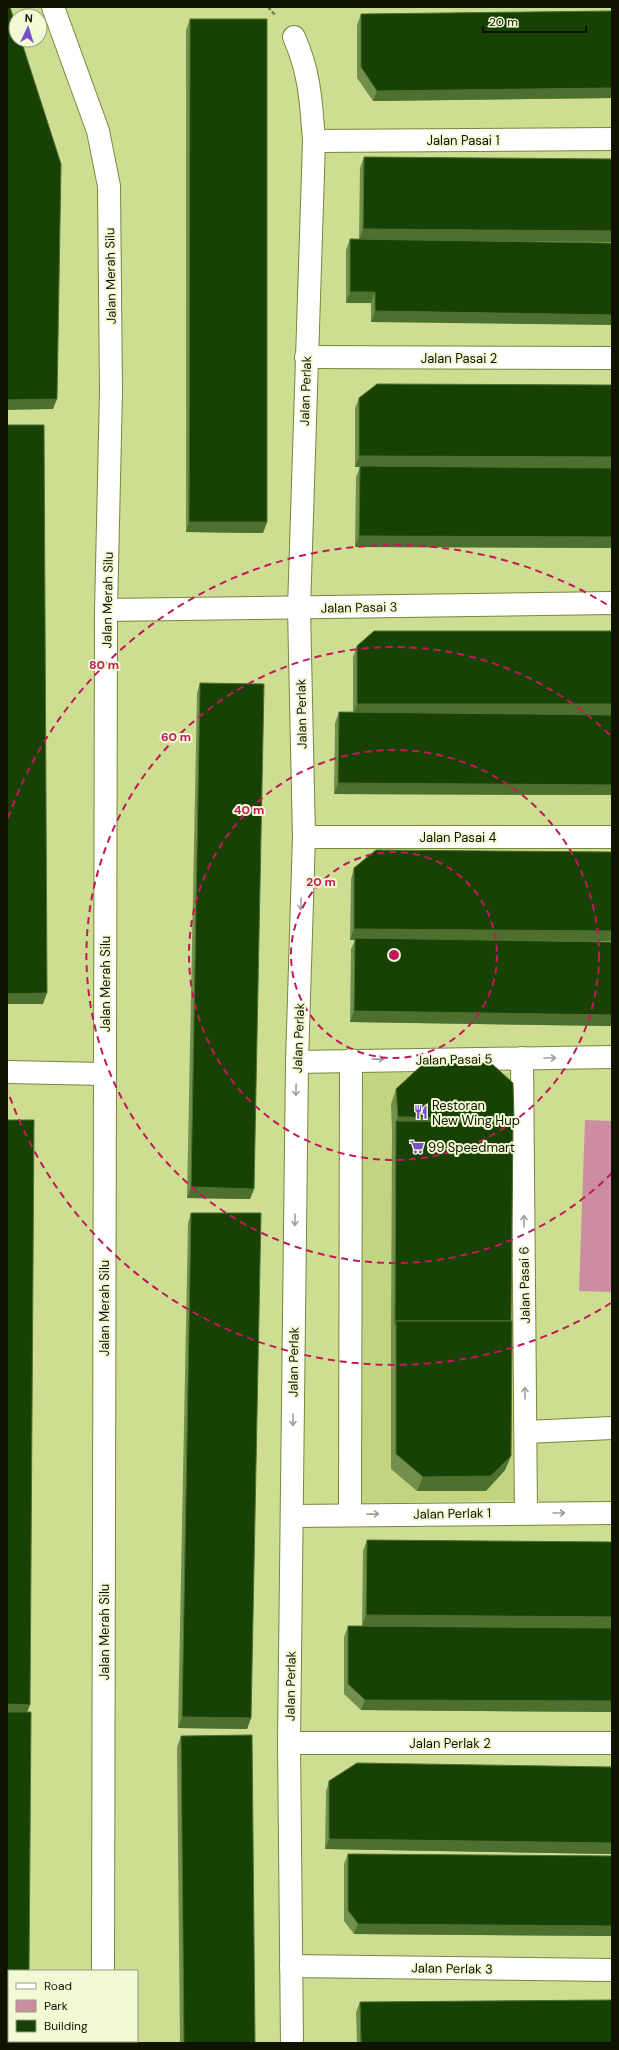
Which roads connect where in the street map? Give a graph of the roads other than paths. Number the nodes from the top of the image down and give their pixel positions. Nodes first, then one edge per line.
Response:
1 (53, 7) edge
2 (294, 37) dead end
3 (612, 139) edge
4 (314, 141) junction
5 (306, 357) junction
6 (612, 358) edge
7 (612, 603) edge
8 (299, 608) junction
9 (106, 610) junction
10 (304, 837) junction
11 (612, 837) edge
12 (522, 1058) junction
13 (612, 1058) edge
14 (351, 1060) junction
15 (297, 1062) junction
16 (7, 1072) edge
17 (104, 1074) junction
18 (612, 1428) edge
19 (526, 1432) junction
20 (526, 1513) junction
21 (612, 1513) edge
22 (350, 1514) junction
23 (292, 1516) junction
24 (612, 1742) edge
25 (289, 1743) junction
26 (291, 1966) junction
27 (103, 1970) edge
28 (612, 1970) edge
29 (292, 2043) edge

1 - 9 street, Jalan Merah Silu
2 - 4 street, Jalan Perlak
3 - 4 street, Jalan Pasai 1
4 - 5 street, Jalan Perlak
5 - 6 street, Jalan Pasai 2
5 - 8 street, Jalan Perlak
7 - 8 street, Jalan Pasai 3
8 - 9 street, Jalan Pasai 3
8 - 10 street, Jalan Perlak
9 - 17 street, Jalan Merah Silu
10 - 11 street, Jalan Pasai 4
10 -> 15 street, Jalan Perlak
12 -> 13 street, Jalan Pasai 5
14 -> 12 street, Jalan Pasai 5
19 -> 12 street, Jalan Pasai 6
14 - 15 street, Jalan Pasai 5
14 - 22 street
15 -> 23 street, Jalan Perlak
16 - 17 street
17 - 27 street, Jalan Merah Silu
18 - 19 street
19 - 20 street, Jalan Pasai 6
20 -> 21 street, Jalan Perlak 1
22 -> 20 street, Jalan Perlak 1
22 - 23 street, Jalan Perlak 1
23 - 25 street, Jalan Perlak
24 - 25 street, Jalan Perlak 2
25 - 26 street, Jalan Perlak
26 - 28 street, Jalan Perlak 3
26 - 29 street, Jalan Perlak

